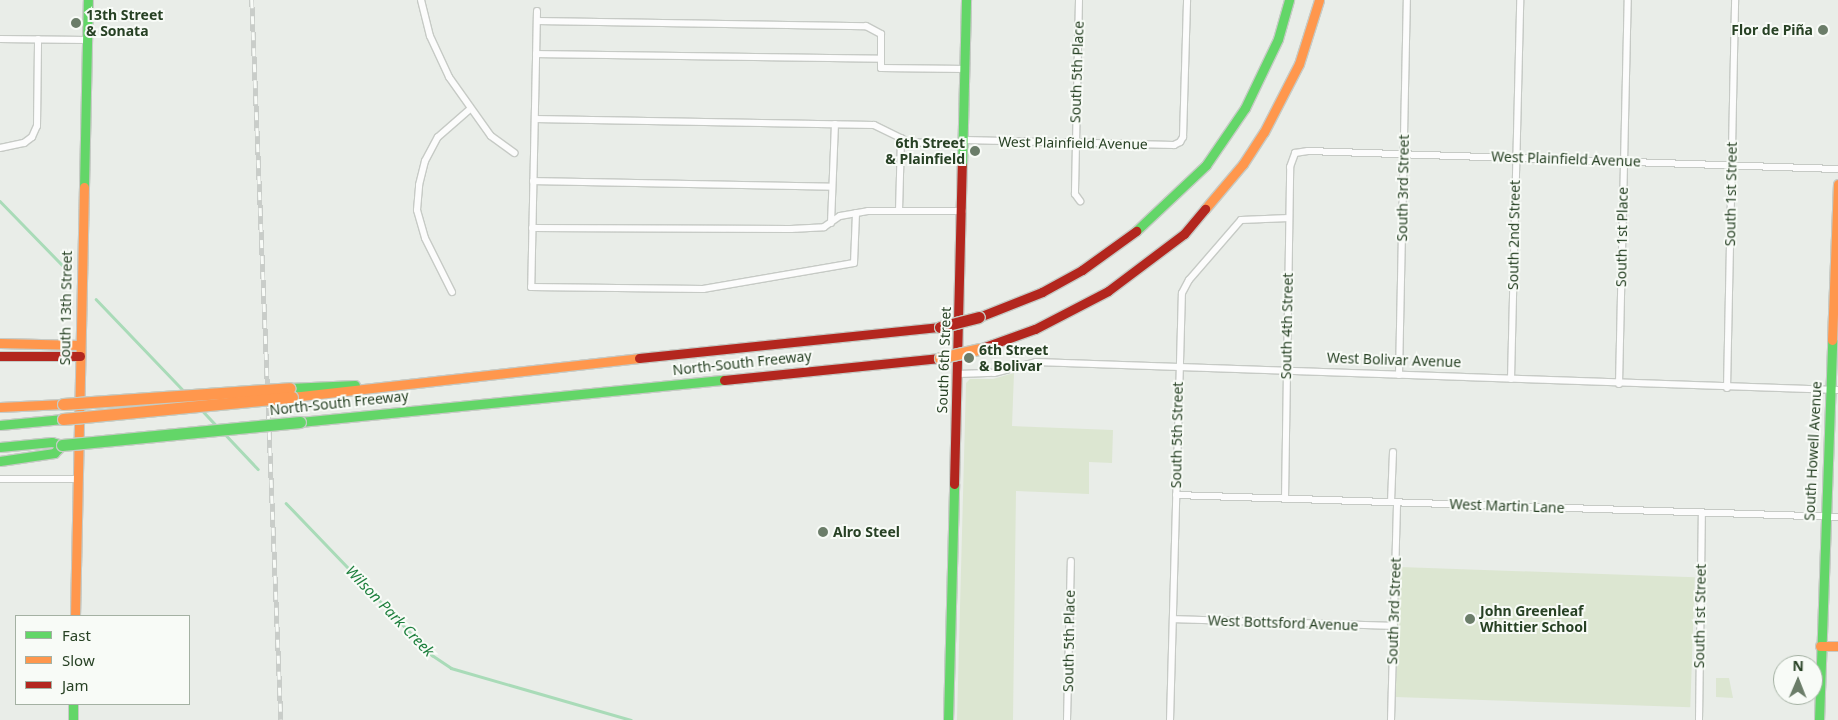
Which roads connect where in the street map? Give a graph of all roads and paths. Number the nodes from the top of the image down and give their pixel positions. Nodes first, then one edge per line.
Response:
1 (88, 0) edge
2 (421, 0) edge
3 (966, 0) edge
4 (1079, 0) edge
5 (1187, 0) edge
6 (1290, 0) edge
7 (1319, 0) edge
8 (1407, 0) edge
9 (1520, 0) edge
10 (1628, 0) edge
11 (1735, 0) edge
12 (537, 11) dead end
13 (537, 21) junction
14 (0, 39) edge
15 (38, 39) junction
16 (86, 40) junction
17 (536, 54) junction
18 (881, 60) junction
19 (966, 69) junction
20 (470, 109) junction
21 (535, 119) junction
22 (835, 124) junction
23 (901, 138) junction
24 (965, 143) junction
25 (1075, 143) junction
26 (0, 148) edge
27 (514, 153) dead end
28 (1295, 153) joint
29 (1404, 154) junction
30 (1516, 158) junction
31 (1624, 162) junction
32 (1731, 165) junction
33 (1838, 169) edge
34 (533, 181) junction
35 (1838, 184) edge
36 (832, 187) junction
37 (1080, 201) dead end
38 (899, 211) junction
39 (963, 211) junction
40 (856, 213) junction
41 (1288, 218) junction
42 (831, 223) junction
43 (532, 228) junction
44 (452, 292) dead end
45 (0, 343) edge
46 (25, 344) junction
47 (80, 351) junction
48 (0, 356) edge
49 (25, 356) junction
50 (1179, 368) junction
51 (1286, 372) junction
52 (958, 374) junction
53 (1398, 375) junction
54 (1511, 379) junction
55 (1619, 384) junction
56 (1727, 388) junction
57 (1834, 390) edge
58 (290, 392) junction
59 (0, 408) edge
60 (0, 425) edge
61 (62, 445) junction
62 (0, 447) edge
63 (1393, 452) dead end
64 (0, 461) edge
65 (0, 479) edge
66 (77, 479) junction
67 (1176, 495) junction
68 (1285, 499) junction
69 (1394, 502) junction
70 (1702, 513) junction
71 (1824, 517) junction
72 (1838, 517) edge
73 (1071, 561) dead end
74 (75, 615) edge
75 (1173, 619) junction
76 (1394, 626) junction
77 (1820, 646) junction
78 (1838, 646) edge
79 (73, 705) edge
80 (73, 720) edge
81 (948, 720) edge
82 (1068, 720) edge
83 (1170, 720) edge
84 (1391, 720) edge
85 (1699, 720) edge
86 (1819, 720) edge

1 - 16 main road, South 13th Street
2 - 20 street
3 - 19 main road, South 6th Street
4 - 25 street, South 5th Place
5 - 25 street, West Plainfield Avenue
6 - 58 main road, North-South Freeway, bridge
7 - 61 main road, North-South Freeway, bridge
8 - 29 street, South 3rd Street
9 - 30 street, South 2nd Street
10 - 31 street, South 1st Place
11 - 32 street, South 1st Street
12 - 13 street
13 - 17 street
13 - 18 street
14 - 15 street
15 - 16 street
15 - 26 street
16 - 47 main road, South 13th Street
17 - 18 street
17 - 21 street
18 - 19 street
19 - 24 main road, South 6th Street
20 - 27 street
20 - 44 street
21 - 22 street, West Plainfield Avenue
21 - 34 street
22 - 23 street, West Plainfield Avenue
22 - 36 street
23 - 24 street, West Plainfield Avenue
23 - 38 street
24 - 25 street, West Plainfield Avenue
24 - 39 main road, South 6th Street
25 - 37 street, South 5th Place
28 - 29 street, West Plainfield Avenue
28 - 41 street, South 4th Street
29 - 30 street, West Plainfield Avenue
29 - 53 street, South 3rd Street
30 - 31 street, West Plainfield Avenue
30 - 54 street, South 2nd Street
31 - 32 street, West Plainfield Avenue
31 - 55 street, South 1st Place
32 - 33 street, West Plainfield Avenue
32 - 56 street, South 1st Street
34 - 36 street
34 - 43 street
35 - 57 main road, South Howell Avenue
36 - 42 street
38 - 39 street
38 - 40 street
39 - 52 main road, South 6th Street
40 - 42 street
40 - 43 street
41 - 50 street, South 5th Street
41 - 51 street, South 4th Street
42 - 43 street
45 - 46 main road
46 - 47 main road
46 - 49 main road
47 - 49 main road
47 - 66 main road, South 13th Street
48 - 49 main road
50 - 51 street, West Bolivar Avenue
50 - 52 street, West Bolivar Avenue
50 - 67 street, South 5th Street
51 - 53 street, West Bolivar Avenue
51 - 68 street, South 4th Street
52 - 81 main road, South 6th Street
53 - 54 street, West Bolivar Avenue
54 - 55 street, West Bolivar Avenue
55 - 56 street, West Bolivar Avenue
56 - 57 street, West Bolivar Avenue
57 - 71 main road, South Howell Avenue
58 - 59 main road, bridge
58 - 60 main road, North-South Freeway, bridge
61 - 62 main road, North-South Freeway
61 - 64 main road
63 - 69 street, South 3rd Street
65 - 66 street
66 - 74 main road, South 13th Street
67 - 68 street, West Martin Lane
67 - 75 street, South 5th Street
68 - 69 street, West Martin Lane
69 - 70 street, West Martin Lane
69 - 76 street, South 3rd Street
70 - 71 street, West Martin Lane
70 - 85 street, South 1st Street
71 - 72 street, West Martin Lane
71 - 77 main road, South Howell Avenue
73 - 82 street, South 5th Place
75 - 76 street, West Bottsford Avenue
75 - 83 street, South 5th Street
76 - 84 street, South 3rd Street
77 - 78 main road
77 - 86 main road, South Howell Avenue
79 - 80 main road

